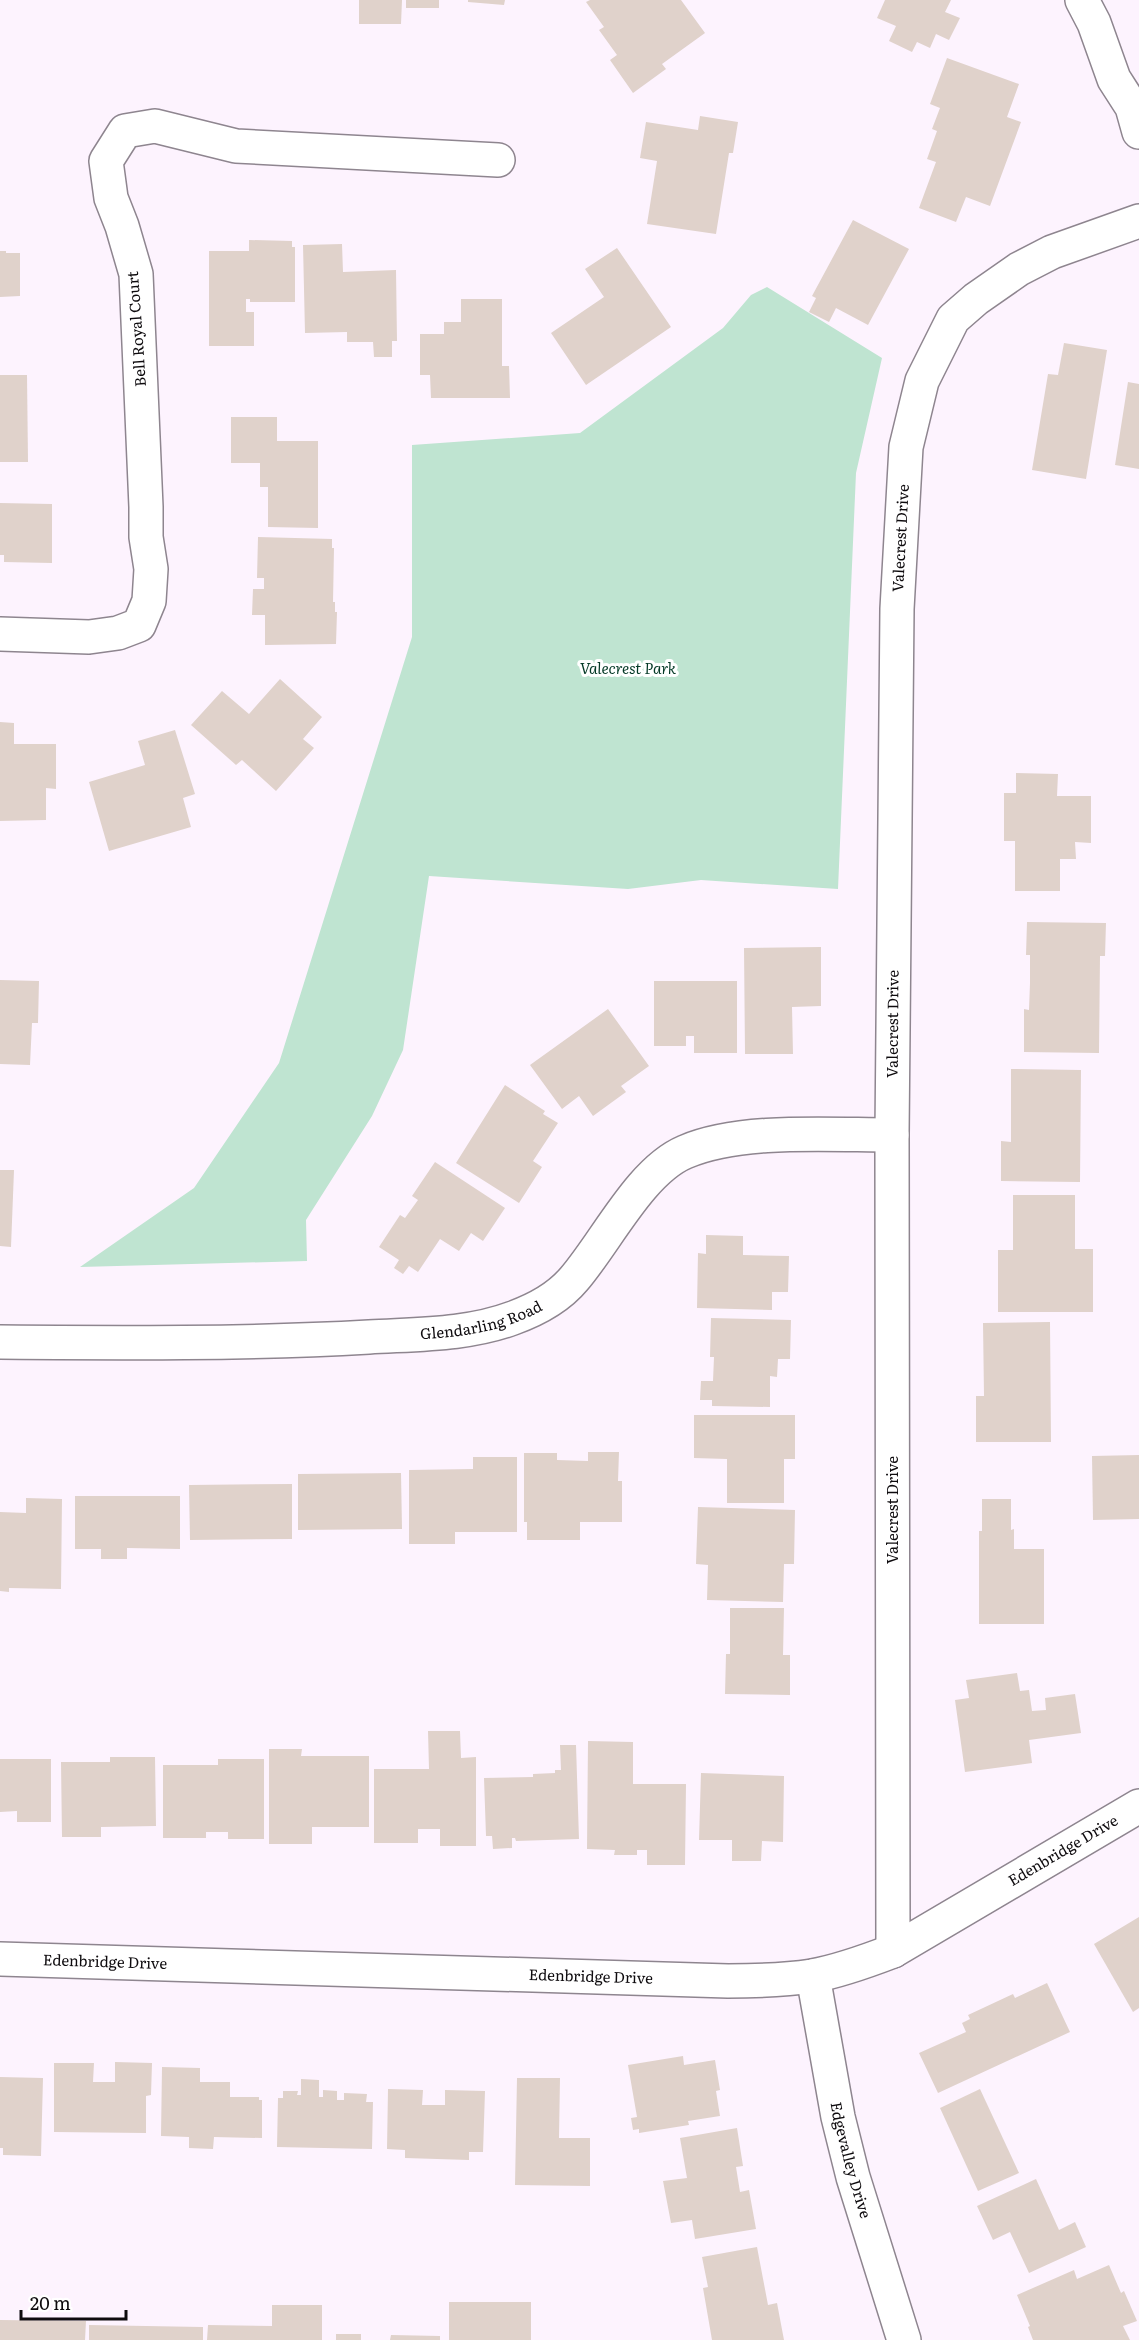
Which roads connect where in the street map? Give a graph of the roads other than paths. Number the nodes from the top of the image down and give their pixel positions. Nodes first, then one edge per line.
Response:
1 (1082, 0) edge
2 (1139, 132) edge
3 (498, 160) dead end
4 (1139, 221) edge
5 (0, 633) edge
6 (892, 1135) junction
7 (0, 1342) edge
8 (1139, 1806) edge
9 (893, 1952) junction
10 (0, 1959) edge
11 (813, 1976) junction
12 (904, 2340) edge

1 - 2 street
3 - 5 street, Bell Royal Court
4 - 6 street, Valecrest Drive
6 - 7 street, Glendarling Road
6 - 9 street, Valecrest Drive
8 - 9 street, Edenbridge Drive
9 - 11 street, Edenbridge Drive
10 - 11 street, Edenbridge Drive
11 - 12 street, Edgevalley Drive

